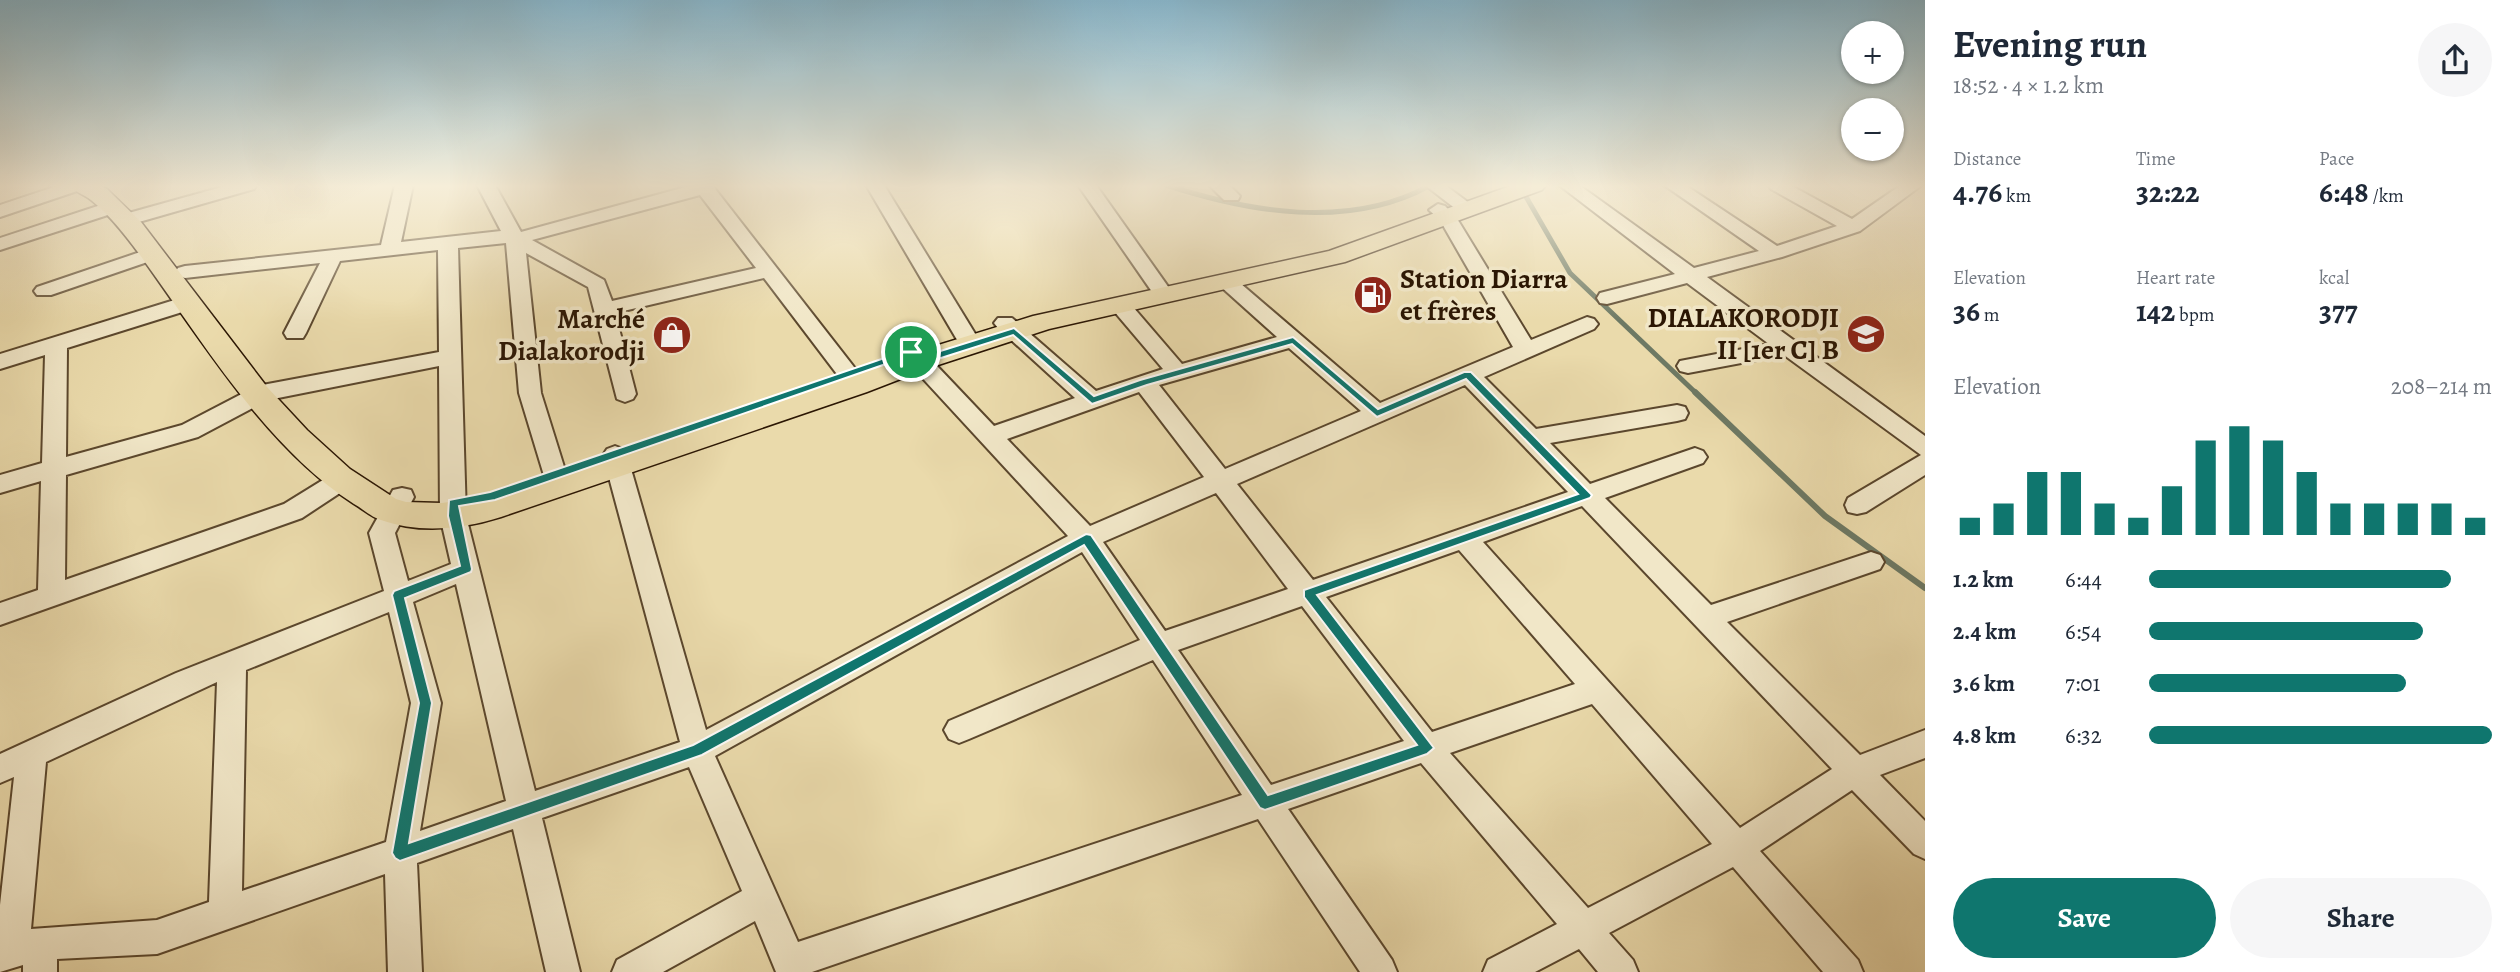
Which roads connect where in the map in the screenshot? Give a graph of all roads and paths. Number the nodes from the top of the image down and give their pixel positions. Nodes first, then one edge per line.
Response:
1 (45, 230) edge
2 (136, 230) edge
3 (144, 230) edge
4 (394, 230) edge
5 (510, 230) edge
6 (539, 230) edge
7 (737, 230) edge
8 (902, 230) edge
9 (1119, 230) edge
10 (1387, 230) edge
11 (1402, 230) edge
12 (1464, 230) edge
13 (1630, 230) edge
14 (1741, 230) edge
15 (1843, 230) edge
16 (514, 237) junction
17 (448, 243) junction
18 (0, 244) edge
19 (390, 250) junction
20 (1775, 253) junction
21 (152, 254) junction
22 (333, 256) junction
23 (769, 271) junction
24 (185, 272) junction
25 (1691, 275) junction
26 (1226, 281) junction
27 (44, 291) dead end
28 (1161, 291) junction
29 (1607, 298) dead end
30 (188, 303) junction
31 (1120, 305) junction
32 (603, 309) junction
33 (1587, 324) dead end
34 (1010, 327) junction
35 (295, 332) dead end
36 (968, 340) junction
37 (1293, 340) junction
38 (56, 345) junction
39 (1788, 347) junction
40 (1526, 350) junction
41 (915, 357) junction
42 (450, 358) junction
43 (0, 362) edge
44 (1689, 366) dead end
45 (1178, 373) junction
46 (1468, 374) junction
47 (853, 380) junction
48 (1144, 382) junction
49 (264, 394) junction
50 (625, 394) dead end
51 (1092, 400) junction
52 (1377, 413) junction
53 (1677, 414) dead end
54 (989, 436) junction
55 (1531, 438) junction
56 (1925, 448) edge
57 (1695, 457) dead end
58 (616, 460) junction
59 (1925, 463) edge
60 (54, 469) junction
61 (1221, 480) junction
62 (340, 481) junction
63 (556, 481) junction
64 (0, 484) edge
65 (1586, 495) junction
66 (398, 505) junction
67 (1857, 505) dead end
68 (453, 509) junction
69 (1086, 538) junction
70 (1464, 538) junction
71 (1871, 562) dead end
72 (466, 569) junction
73 (1308, 593) junction
74 (398, 595) junction
75 (51, 596) junction
76 (0, 614) edge
77 (1706, 618) junction
78 (1159, 645) junction
79 (232, 663) junction
80 (1596, 690) junction
81 (959, 730) dead end
82 (1925, 744) edge
83 (1427, 748) junction
84 (697, 750) junction
85 (32, 753) junction
86 (0, 769) edge
87 (1855, 771) junction
88 (1265, 803) junction
89 (524, 810) junction
90 (1925, 843) edge
91 (1735, 849) junction
92 (400, 853) junction
93 (763, 898) junction
94 (225, 913) junction
95 (1583, 929) junction
96 (23, 955) edge
97 (792, 967) edge
98 (1368, 968) edge
99 (405, 972) edge
100 (563, 972) edge
101 (629, 972) edge
102 (1500, 972) edge
103 (1621, 972) edge
104 (1846, 972) edge

1 - 18 street
2 - 21 main road
3 - 24 main road
4 - 19 street
5 - 16 street
6 - 16 street
7 - 23 street
8 - 36 street
9 - 28 street
10 - 28 main road
11 - 26 main road
12 - 40 street
13 - 25 street
14 - 20 street
15 - 20 street
16 - 17 street
16 - 32 street
16 - 63 street
17 - 19 street
17 - 42 street
19 - 22 street
20 - 25 street
21 - 27 street
21 - 30 main road
22 - 24 street
22 - 35 street
23 - 32 street
23 - 47 street
24 - 49 main road
25 - 29 street
25 - 39 street
26 - 28 main road
26 - 37 street
28 - 31 main road
28 - 34 main road
30 - 38 street
30 - 49 main road
31 - 34 main road
31 - 45 street
32 - 50 street
33 - 40 street
34 - 36 main road
34 - 51 street
36 - 41 main road
37 - 45 street
37 - 52 street
38 - 43 street
38 - 60 street
39 - 44 street
39 - 56 street
40 - 46 street
41 - 47 main road
41 - 54 street
42 - 49 street
42 - 68 street
45 - 48 street
46 - 52 street
46 - 55 street
47 - 58 main road
48 - 51 street
48 - 61 street
49 - 60 street
49 - 62 main road
49 - 66 main road
51 - 54 street
52 - 61 street
53 - 55 street
54 - 69 street
55 - 65 street
57 - 65 street
58 - 63 main road
58 - 84 street
59 - 67 street
60 - 64 street
60 - 75 street
61 - 69 street
61 - 73 street
62 - 66 main road
62 - 75 street
63 - 68 main road
65 - 70 street
65 - 77 street
66 - 68 main road
66 - 74 street
68 - 72 street
69 - 78 street
69 - 84 street
70 - 73 street
70 - 80 street
71 - 77 street
72 - 74 street
72 - 89 street
73 - 78 street
73 - 83 street
74 - 79 street
74 - 92 street
75 - 76 street
77 - 87 street
78 - 81 street
78 - 88 street
79 - 85 street
79 - 94 street
80 - 83 street
80 - 91 street
82 - 87 street
83 - 88 street
83 - 95 street
84 - 89 street
84 - 93 street
85 - 86 street
85 - 96 street
87 - 90 street
87 - 91 street
88 - 97 street
88 - 98 street
89 - 92 street
89 - 100 street
91 - 95 street
91 - 104 street
92 - 94 street
92 - 99 street
93 - 97 street
93 - 101 street
94 - 96 street
95 - 102 street
95 - 103 street

